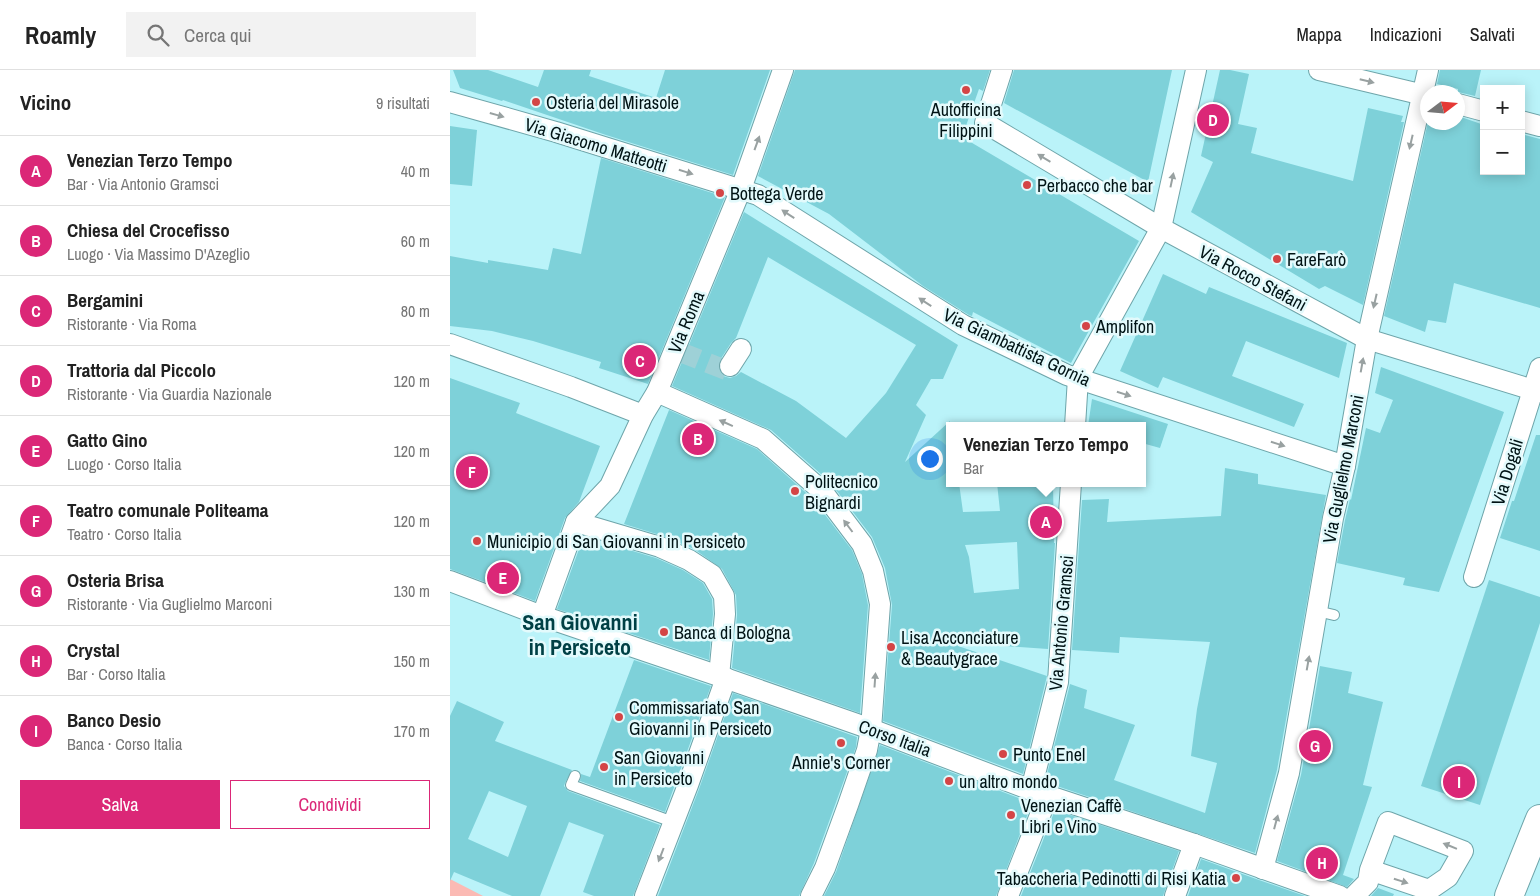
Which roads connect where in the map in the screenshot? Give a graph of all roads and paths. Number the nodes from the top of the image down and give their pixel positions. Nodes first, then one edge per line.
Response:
1 (783, 70) edge
2 (1002, 70) edge
3 (1196, 70) edge
4 (1319, 70) edge
5 (1428, 70) edge
6 (1426, 85) edge
7 (1420, 95) edge
8 (450, 102) edge
9 (1465, 106) edge
10 (1480, 110) edge
11 (1420, 117) edge
12 (1525, 122) edge
13 (1540, 126) edge
14 (741, 190) junction
15 (1161, 228) junction
16 (1367, 339) junction
17 (450, 344) edge
18 (1540, 368) edge
19 (1078, 378) junction
20 (1536, 391) edge
21 (657, 392) junction
22 (643, 415) junction
23 (1075, 422) edge
24 (1344, 466) junction
25 (1072, 487) edge
26 (576, 522) junction
27 (1474, 577) dead end
28 (450, 581) edge
29 (542, 616) junction
30 (722, 677) junction
31 (871, 729) junction
32 (575, 776) dead end
33 (1040, 793) junction
34 (1540, 819) edge
35 (673, 822) junction
36 (1194, 844) junction
37 (1263, 869) junction
38 (1370, 870) junction
39 (1508, 891) edge
40 (1431, 893) edge
41 (645, 896) edge
42 (810, 896) edge
43 (1008, 896) edge
44 (1175, 896) edge
45 (1340, 896) edge
46 (1354, 896) edge

14 -> 1 street, Via Roma
15 -> 2 street, Via Rocco Stefani
15 -> 3 street
4 -> 7 street
5 - 6 street, Via Guglielmo Marconi
8 -> 14 street, Via Giacomo Matteotti
9 - 10 street
11 -> 16 street, Via Guglielmo Marconi
12 - 13 street
19 -> 14 street, Via Giambattista Gornia
14 - 21 street, Via Roma
15 - 16 street, Via Rocco Stefani
15 - 19 street
16 - 20 street, Via Rocco Stefani
24 -> 16 street, Via Guglielmo Marconi
17 - 22 street
18 - 20 street, Via Dogali
19 - 23 street
19 -> 24 street, Via Giambattista Gornia
20 - 27 street, Via Dogali
21 - 22 street, Via Roma
31 -> 21 street
22 - 26 street, Via Roma
37 -> 24 street, Via Guglielmo Marconi
25 - 33 street, Via Antonio Gramsci
26 - 29 street, Via Roma
26 - 30 street
28 - 29 street, Corso Italia
29 - 30 street, Corso Italia
30 - 31 street, Corso Italia
30 - 35 street
31 - 33 street, Corso Italia
31 - 42 street
32 - 35 lane
33 - 36 street, Corso Italia
33 - 43 street, Via Antonio Gramsci
34 - 39 main road
35 -> 41 street
36 - 37 street, Corso Italia
36 - 44 street
37 - 45 street, Corso Italia
38 -> 40 street
40 -> 38 street
38 - 46 street

